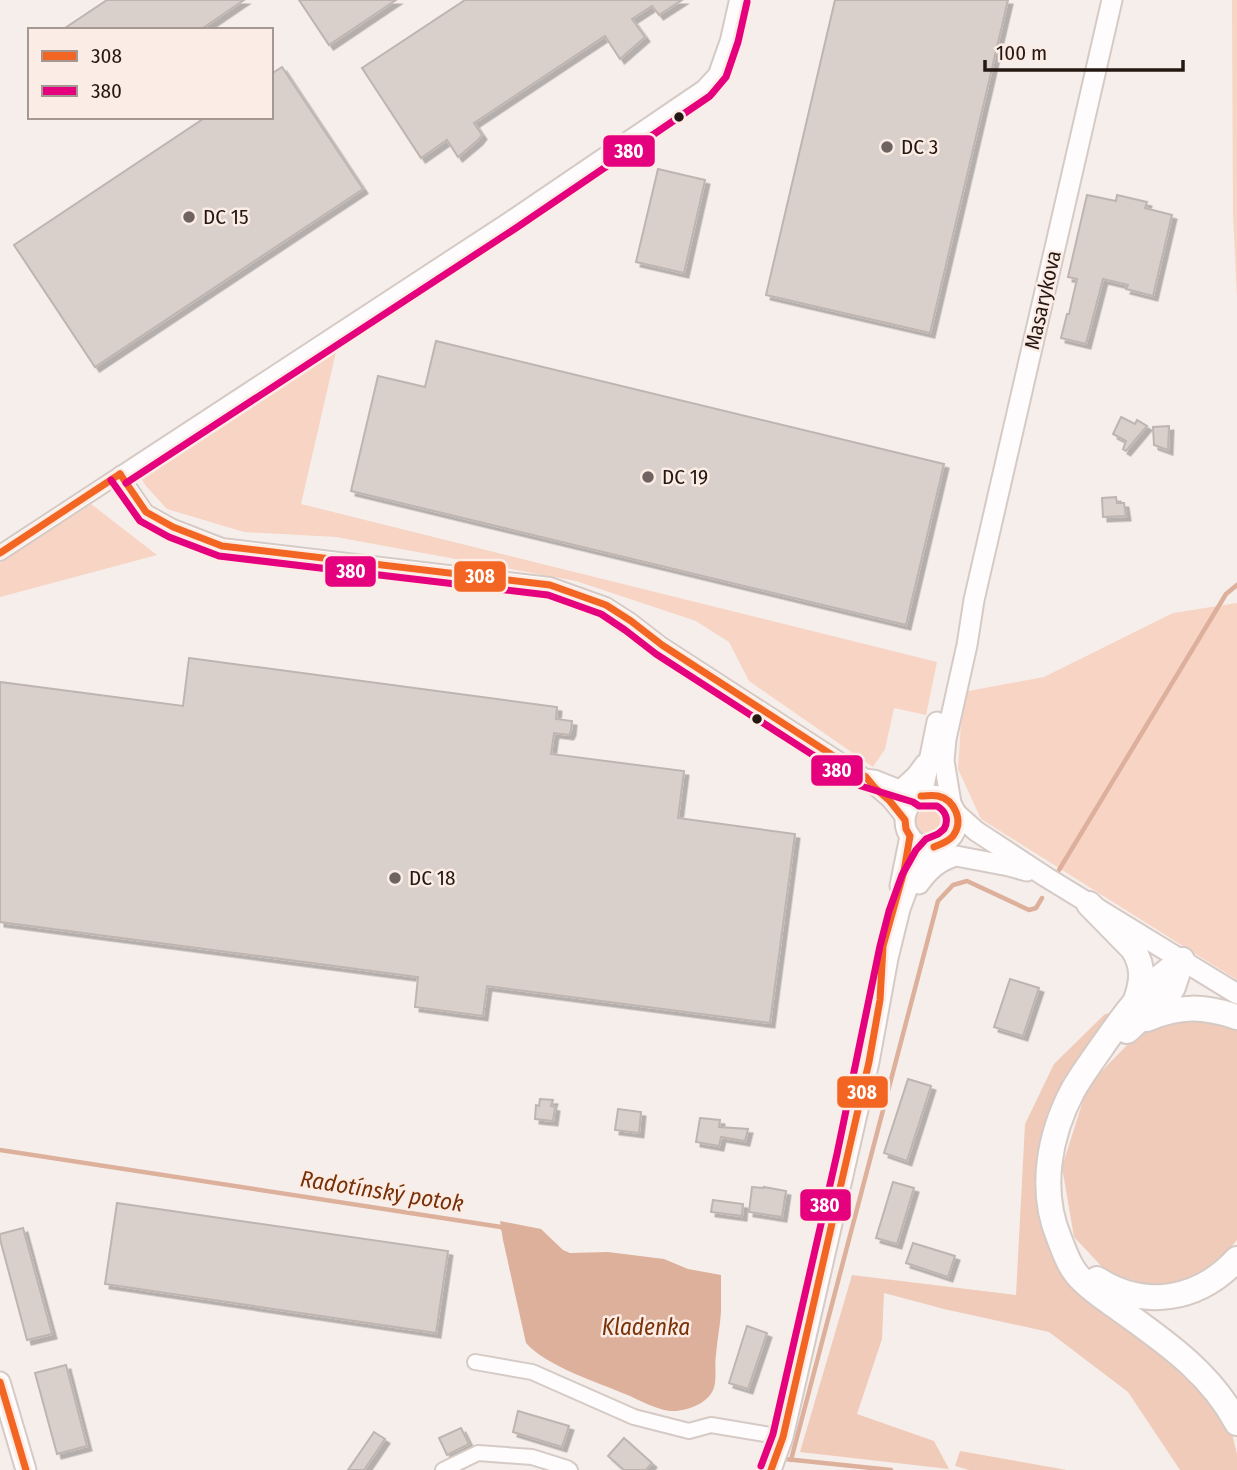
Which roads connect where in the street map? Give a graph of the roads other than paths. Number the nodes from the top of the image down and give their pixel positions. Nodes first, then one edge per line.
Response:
1 (737, 0) edge
2 (1112, 0) edge
3 (120, 474) junction
4 (0, 554) edge
5 (974, 600) junction
6 (866, 777) junction
7 (914, 793) junction
8 (954, 808) junction
9 (907, 828) junction
10 (942, 843) junction
11 (1009, 866) junction
12 (1046, 877) junction
13 (1089, 904) junction
14 (1182, 960) junction
15 (1237, 994) edge
16 (880, 1000) junction
17 (1136, 1014) junction
18 (1237, 1017) edge
19 (1061, 1245) junction
20 (1237, 1259) edge
21 (475, 1362) dead end
22 (0, 1382) edge
23 (1237, 1423) edge
24 (783, 1437) junction
25 (531, 1464) edge
26 (26, 1470) edge
27 (443, 1470) edge
28 (570, 1470) edge
29 (771, 1470) edge

1 - 3 street
2 - 5 main road, Masarykova
3 - 4 street
3 - 6 street
5 - 7 main road, Masarykova
5 - 8 main road, Masarykova
6 - 7 street
6 - 9 street
7 - 8 main road
7 - 9 main road
8 - 10 main road
8 - 12 main road
9 - 10 main road
9 - 16 main road
10 - 11 main road
10 - 16 main road
11 - 12 main road
11 - 16 main road
12 - 13 main road
13 - 14 main road
13 - 17 highway
14 - 15 main road
14 - 17 highway
16 - 24 main road
17 - 18 highway
17 - 19 highway
19 - 20 highway
19 - 23 highway
21 - 24 street
22 - 26 main road
24 - 29 main road
25 - 27 street
25 - 28 street

